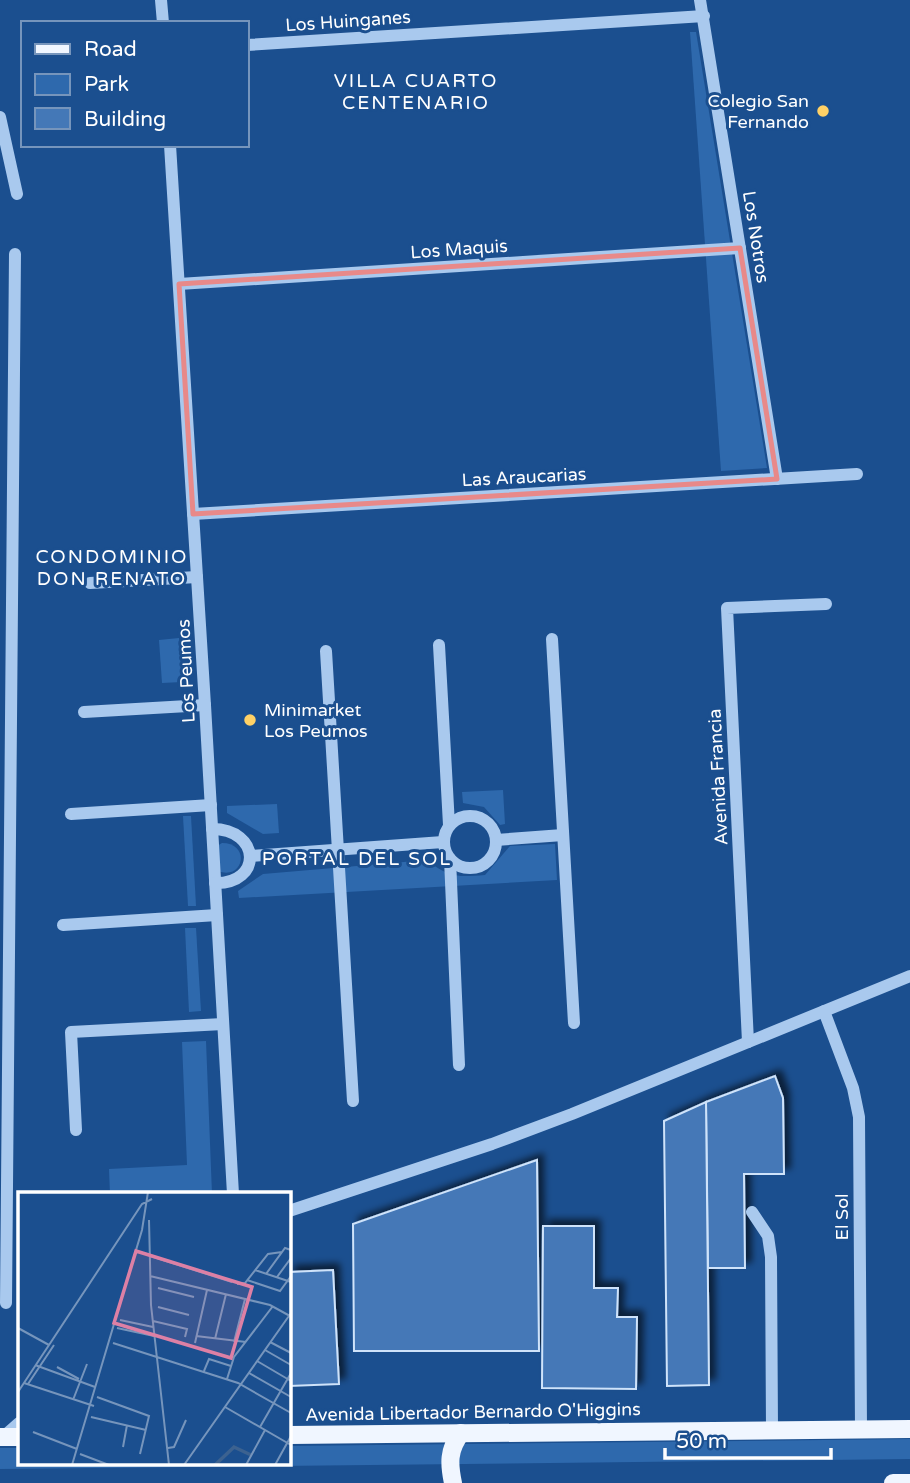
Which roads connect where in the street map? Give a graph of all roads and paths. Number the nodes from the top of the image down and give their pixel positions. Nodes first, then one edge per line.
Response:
1 (162, 0) edge
2 (700, 0) edge
3 (704, 16) junction
4 (163, 21) edge
5 (248, 46) edge
6 (0, 117) edge
7 (170, 147) edge
8 (17, 194) dead end
9 (740, 248) junction
10 (15, 254) dead end
11 (179, 284) junction
12 (857, 474) dead end
13 (777, 479) junction
14 (193, 514) junction
15 (197, 577) junction
16 (90, 583) dead end
17 (826, 604) dead end
18 (552, 639) dead end
19 (439, 645) dead end
20 (326, 651) dead end
21 (205, 705) junction
22 (84, 712) dead end
23 (211, 805) junction
24 (71, 814) dead end
25 (449, 825) junction
26 (212, 829) junction
27 (563, 835) junction
28 (496, 840) junction
29 (443, 842) junction
30 (338, 850) junction
31 (251, 856) junction
32 (450, 859) junction
33 (215, 883) junction
34 (217, 915) junction
35 (63, 925) dead end
36 (910, 976) edge
37 (824, 1012) junction
38 (574, 1023) dead end
39 (223, 1024) junction
40 (748, 1042) junction
41 (459, 1065) dead end
42 (353, 1101) dead end
43 (76, 1130) dead end
44 (233, 1192) edge
45 (290, 1211) edge
46 (752, 1212) dead end
47 (3, 1304) edge
48 (861, 1429) junction
49 (910, 1429) edge
50 (772, 1430) junction
51 (461, 1433) junction
52 (290, 1435) edge
53 (453, 1483) edge
54 (893, 1483) edge
55 (910, 1483) edge

1 - 4 street
2 - 3 street, Los Notros
3 - 5 street, Los Huinganes
3 - 9 street, Los Notros
6 - 8 street
7 - 11 street, Los Peumos
9 - 11 street, Los Maquis
9 - 13 street, Los Notros
10 - 47 street
11 - 14 street, Los Peumos
12 - 13 street, Las Araucarias
13 - 14 street, Las Araucarias
14 - 15 street, Los Peumos
15 - 16 street
15 - 21 street, Los Peumos
17 - 40 street, Avenida Francia
18 - 27 street
19 - 25 street
20 - 30 street
21 - 22 street
21 - 23 street, Los Peumos
23 - 24 street
23 - 26 street, Los Peumos
25 - 28 street
25 - 29 street
26 - 31 street
26 - 33 street, Los Peumos
27 - 28 street
27 - 38 street
28 - 32 street
29 - 30 street
29 - 32 street
30 - 31 street
30 - 42 street
31 - 33 street
32 - 41 street
33 - 34 street, Los Peumos
34 - 35 street
34 - 39 street, Los Peumos
36 - 37 street
37 - 40 street
37 - 48 street, El Sol
39 - 43 street
39 - 44 street, Los Peumos
40 - 45 street
46 - 50 street
48 - 49 main road, Avenida Libertador Bernardo O'Higgins
48 - 50 main road, Avenida Libertador Bernardo O'Higgins
50 - 51 main road, Avenida Libertador Bernardo O'Higgins
51 - 52 main road, Avenida Libertador Bernardo O'Higgins
51 - 53 main road
54 - 55 main road

